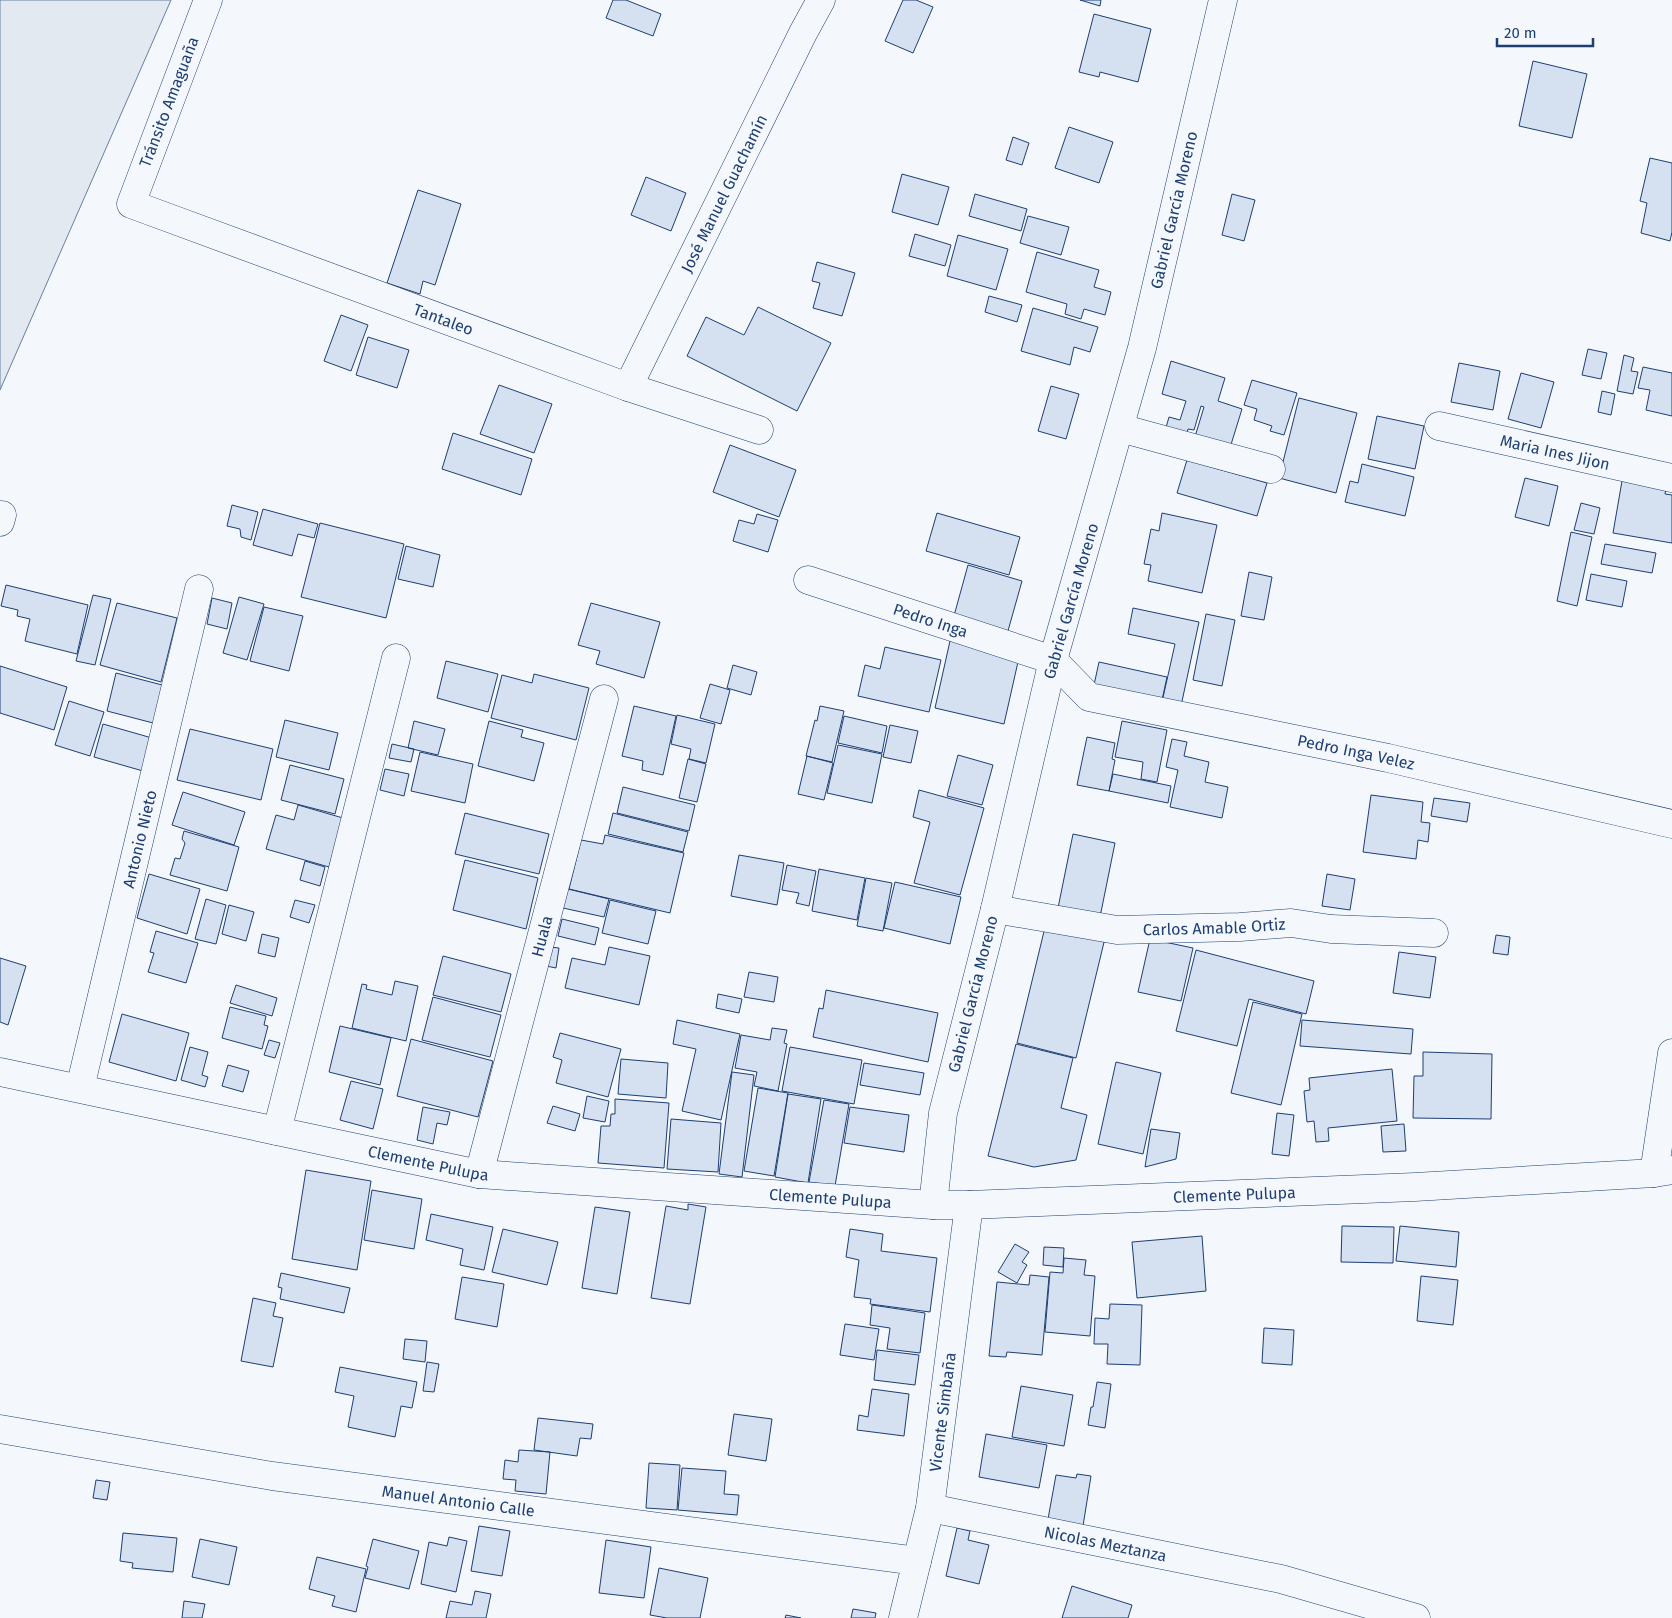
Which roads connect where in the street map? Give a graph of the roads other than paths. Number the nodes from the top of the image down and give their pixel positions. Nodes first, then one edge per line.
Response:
1 (208, 0) edge
2 (821, 0) edge
3 (1223, 0) edge
4 (131, 204) joint
5 (628, 386) junction
6 (1439, 426) dead end
7 (1120, 428) junction
8 (759, 430) dead end
9 (1270, 470) dead end
10 (1672, 478) edge
11 (808, 580) dead end
12 (199, 589) dead end
13 (396, 658) dead end
14 (1053, 660) junction
15 (604, 699) dead end
16 (1672, 824) edge
17 (995, 909) junction
18 (1434, 934) dead end
19 (1672, 1053) edge
20 (0, 1072) edge
21 (80, 1088) junction
22 (277, 1131) junction
23 (1663, 1172) edge
24 (479, 1174) junction
25 (933, 1205) junction
26 (969, 1205) junction
27 (0, 1428) edge
28 (930, 1508) junction
29 (917, 1560) junction
30 (903, 1618) edge
31 (1416, 1618) edge

1 - 4 street, Tránsito Amaguaña
2 - 5 street, José Manuel Guachamín
3 - 7 street, Gabriel García Moreno
4 - 5 street, Tantaleo
5 - 8 street, Tantaleo
6 - 10 street, Maria Ines Jijon
7 - 9 street
7 - 14 street, Gabriel García Moreno
11 - 14 street, Pedro Inga
12 - 21 street, Antonio Nieto
13 - 22 street
14 - 16 street, Pedro Inga Velez
14 - 17 street, Gabriel García Moreno
15 - 24 street, Huala
17 - 18 street, Carlos Amable Ortiz
17 - 25 street, Gabriel García Moreno
19 - 23 street
20 - 21 street, Clemente Pulupa
21 - 22 street, Clemente Pulupa
22 - 24 street, Clemente Pulupa
23 - 26 street, Clemente Pulupa
24 - 25 street, Clemente Pulupa
25 - 26 street, Clemente Pulupa
26 - 28 street, Vicente Simbaña
27 - 29 street, Manuel Antonio Calle
28 - 29 street, Vicente Simbaña
28 - 31 street, Nicolas Meztanza
29 - 30 street, Vicente Simbaña

